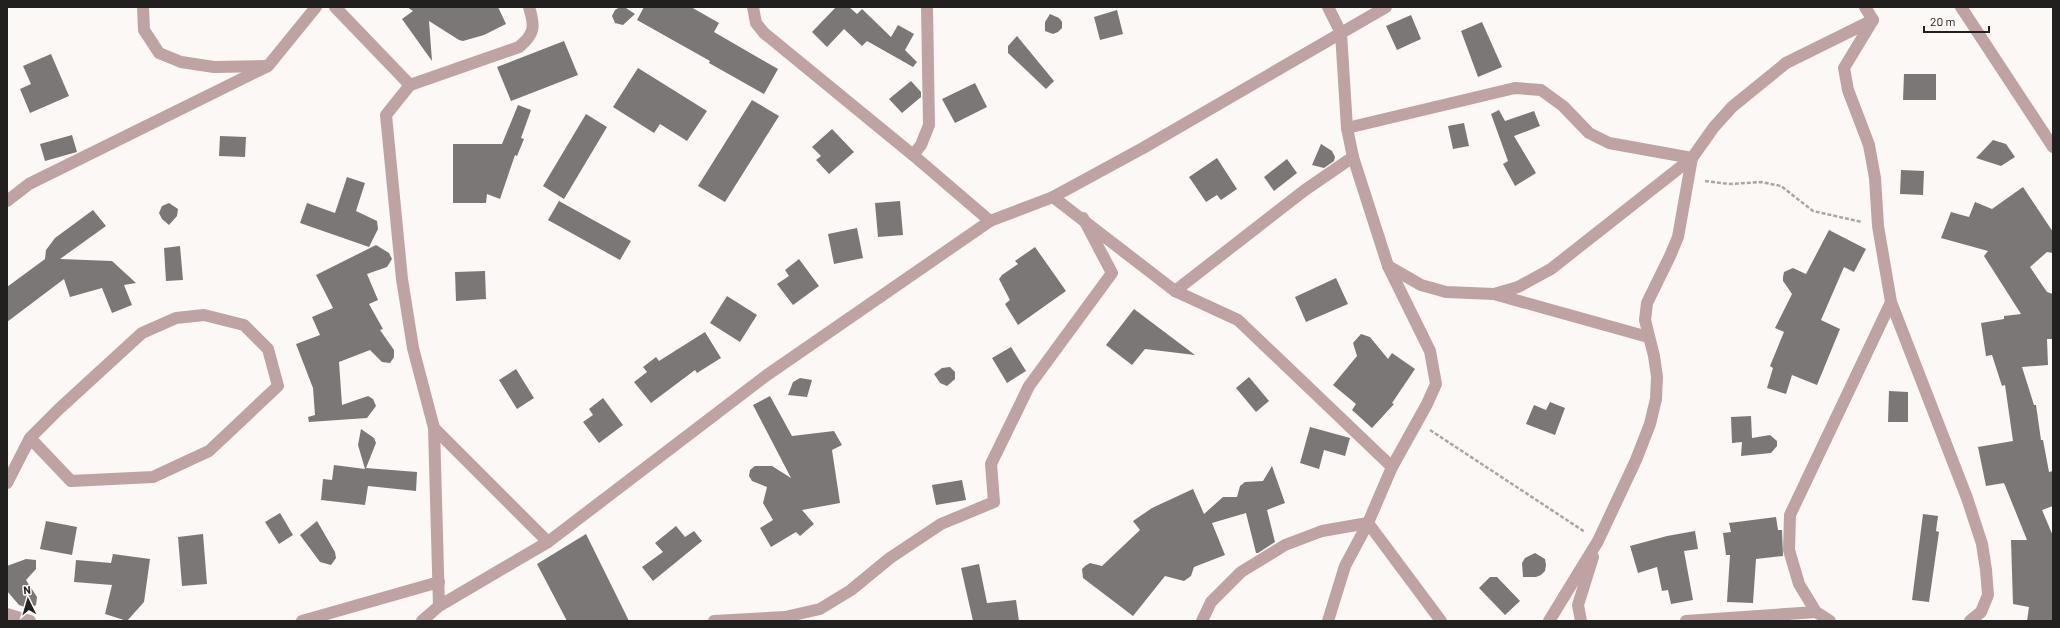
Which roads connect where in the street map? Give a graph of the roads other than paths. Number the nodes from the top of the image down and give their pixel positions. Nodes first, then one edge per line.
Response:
1 (143, 7) edge
2 (316, 7) edge
3 (335, 7) edge
4 (529, 7) edge
5 (752, 7) edge
6 (927, 7) edge
7 (1328, 7) edge
8 (1386, 7) edge
9 (1865, 7) edge
10 (1961, 7) edge
11 (1873, 20) junction
12 (1342, 33) junction
13 (268, 66) junction
14 (410, 85) junction
15 (1347, 128) junction
16 (2053, 147) edge
17 (913, 155) junction
18 (1353, 157) junction
19 (1692, 158) junction
20 (1053, 197) junction
21 (7, 201) edge
22 (1083, 218) junction
23 (990, 221) junction
24 (1388, 266) junction
25 (1175, 291) junction
26 (1494, 294) junction
27 (1891, 302) junction
28 (1648, 336) junction
29 (434, 428) junction
30 (30, 438) junction
31 (1392, 467) junction
32 (7, 483) edge
33 (1368, 523) junction
34 (1598, 541) junction
35 (548, 542) junction
36 (439, 582) junction
37 (439, 606) junction
38 (1816, 612) junction
39 (7, 614) edge
40 (30, 621) edge
41 (302, 621) edge
42 (422, 621) edge
43 (714, 621) edge
44 (1202, 621) edge
45 (1328, 621) edge
46 (1441, 621) edge
47 (1549, 621) edge
48 (1581, 621) edge
49 (1686, 621) edge
50 (1830, 621) edge
51 (1970, 621) edge

1 - 13 street
2 - 13 street
3 - 14 street
4 - 14 street
5 - 17 street
6 - 17 street
7 - 12 street
8 - 12 street
9 - 11 street
10 - 16 street
11 - 19 street
11 - 27 street
12 - 15 street
12 - 20 street
13 - 21 street
14 - 29 street
15 - 18 street
15 - 19 street
17 - 23 street
18 - 24 street
18 - 25 street
19 - 26 street
19 - 28 street
20 - 22 street
20 - 23 street
22 - 25 street
22 - 43 street
23 - 35 street
24 - 26 street
24 - 31 street
25 - 31 street
26 - 28 street
27 - 38 street
27 - 51 street
28 - 34 street
29 - 35 street
29 - 36 street
30 - 30 street
30 - 32 street
31 - 33 street
33 - 44 street
33 - 45 street
33 - 46 street
34 - 47 street
34 - 48 street
35 - 37 street
36 - 37 street
36 - 41 street
37 - 42 street
38 - 49 street
38 - 50 street
39 - 40 street

